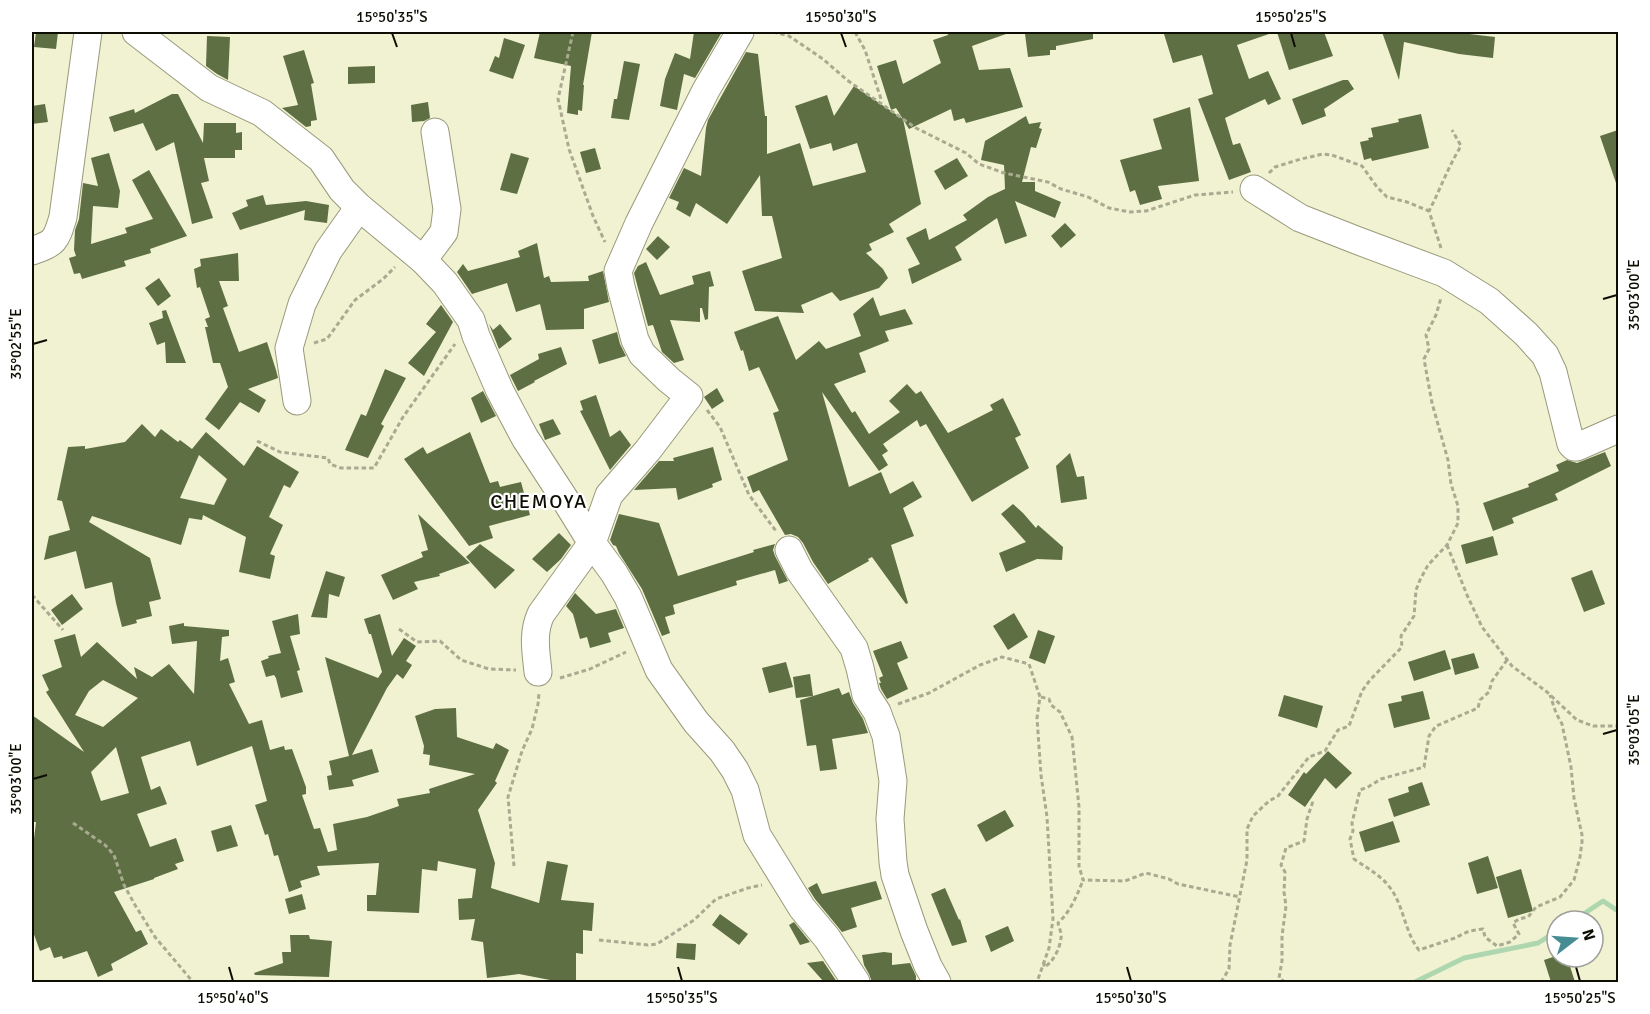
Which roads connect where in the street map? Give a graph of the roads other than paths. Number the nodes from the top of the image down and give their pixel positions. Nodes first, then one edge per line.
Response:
1 (87, 32) edge
2 (136, 32) edge
3 (740, 32) edge
4 (435, 132) dead end
5 (1254, 189) dead end
6 (359, 207) junction
7 (32, 251) edge
8 (417, 256) junction
9 (297, 400) dead end
10 (1618, 429) edge
11 (592, 543) junction
12 (789, 550) road end
13 (538, 672) dead end
14 (856, 982) edge
15 (937, 982) edge

1 - 7 street
2 - 6 street
3 - 11 street
4 - 8 street
5 - 10 street
6 - 8 street
6 - 9 street
8 - 11 street
11 - 13 street
11 - 14 street
12 - 15 street

